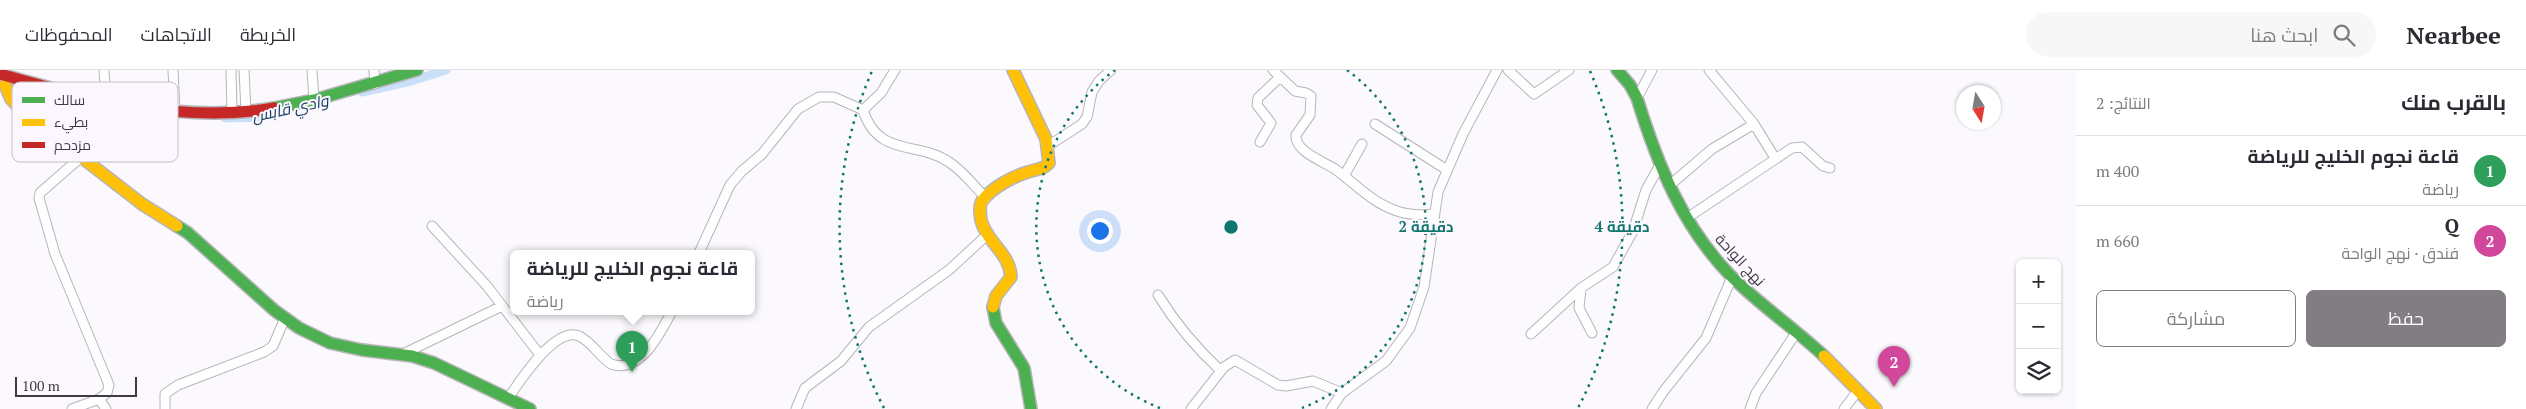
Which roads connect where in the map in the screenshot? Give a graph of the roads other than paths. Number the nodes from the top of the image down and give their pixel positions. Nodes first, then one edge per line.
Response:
1 (231, 70) edge
2 (244, 70) edge
3 (312, 70) edge
4 (374, 70) edge
5 (417, 70) edge
6 (895, 70) edge
7 (1013, 70) edge
8 (1111, 70) edge
9 (1273, 70) edge
10 (1497, 70) edge
11 (1508, 70) edge
12 (1569, 70) edge
13 (1617, 70) edge
14 (1652, 70) edge
15 (1710, 70) edge
16 (1280, 77) junction
17 (4, 79) edge
18 (17, 82) edge
19 (375, 84) junction
20 (0, 96) edge
21 (12, 97) edge
22 (1637, 98) junction
23 (314, 100) junction
24 (863, 110) junction
25 (178, 111) edge
26 (246, 111) junction
27 (232, 112) junction
28 (1375, 124) dead end
29 (1754, 124) junction
30 (1260, 142) dead end
31 (1362, 144) dead end
32 (1048, 146) junction
33 (1775, 158) junction
34 (74, 162) edge
35 (89, 162) edge
36 (1661, 163) junction
37 (1830, 168) dead end
38 (1447, 170) junction
39 (1344, 176) junction
40 (1670, 185) junction
41 (986, 198) junction
42 (1434, 214) junction
43 (1687, 218) junction
44 (432, 226) dead end
45 (987, 236) junction
46 (700, 250) edge
47 (1732, 277) junction
48 (1581, 288) junction
49 (1158, 295) dead end
50 (502, 306) junction
51 (670, 315) edge
52 (286, 318) junction
53 (1592, 333) dead end
54 (1796, 333) junction
55 (1531, 334) dead end
56 (401, 355) junction
57 (540, 355) junction
58 (1221, 371) junction
59 (1856, 393) junction
60 (1342, 394) junction
61 (509, 397) junction
62 (99, 399) junction
63 (72, 409) edge
64 (106, 409) edge
65 (165, 409) edge
66 (530, 409) edge
67 (796, 409) edge
68 (1031, 409) edge
69 (1191, 409) edge
70 (1332, 409) edge
71 (1652, 409) edge
72 (1750, 409) edge
73 (1844, 409) edge
74 (1876, 409) edge

1 - 27 street
2 - 26 street
3 - 23 street
4 - 19 street
5 - 19 street
6 - 24 street
7 - 32 street
8 - 32 street
9 - 16 street
10 - 38 street
11 - 12 street
13 - 22 street, نهج الواحة
14 - 22 street
15 - 29 street
16 - 30 street
16 - 39 street
17 - 18 street
17 - 20 street
17 - 21 street
19 - 23 street
22 - 36 street, نهج الواحة
23 - 26 street
24 - 41 street
24 - 46 street
25 - 27 street
26 - 27 street
28 - 38 street
29 - 33 street
29 - 40 street
31 - 39 street
32 - 41 street
33 - 37 street
33 - 43 street
34 - 62 street
35 - 52 street
36 - 40 street, نهج الواحة
36 - 48 street
38 - 42 street
39 - 42 street
40 - 43 street, نهج الواحة
41 - 45 street
42 - 60 street
43 - 47 street, نهج الواحة
44 - 50 street
45 - 67 street
45 - 68 street
47 - 54 street, نهج الواحة
47 - 71 street
48 - 53 street
48 - 55 street
49 - 58 street
50 - 56 street
50 - 57 street
51 - 57 street
52 - 56 street
52 - 65 street
54 - 59 street, نهج الواحة
54 - 72 street
56 - 61 street
57 - 61 street
58 - 60 street
58 - 69 street
59 - 73 street
59 - 74 street, نهج الواحة
60 - 70 street
61 - 66 street
62 - 63 street
62 - 64 street

